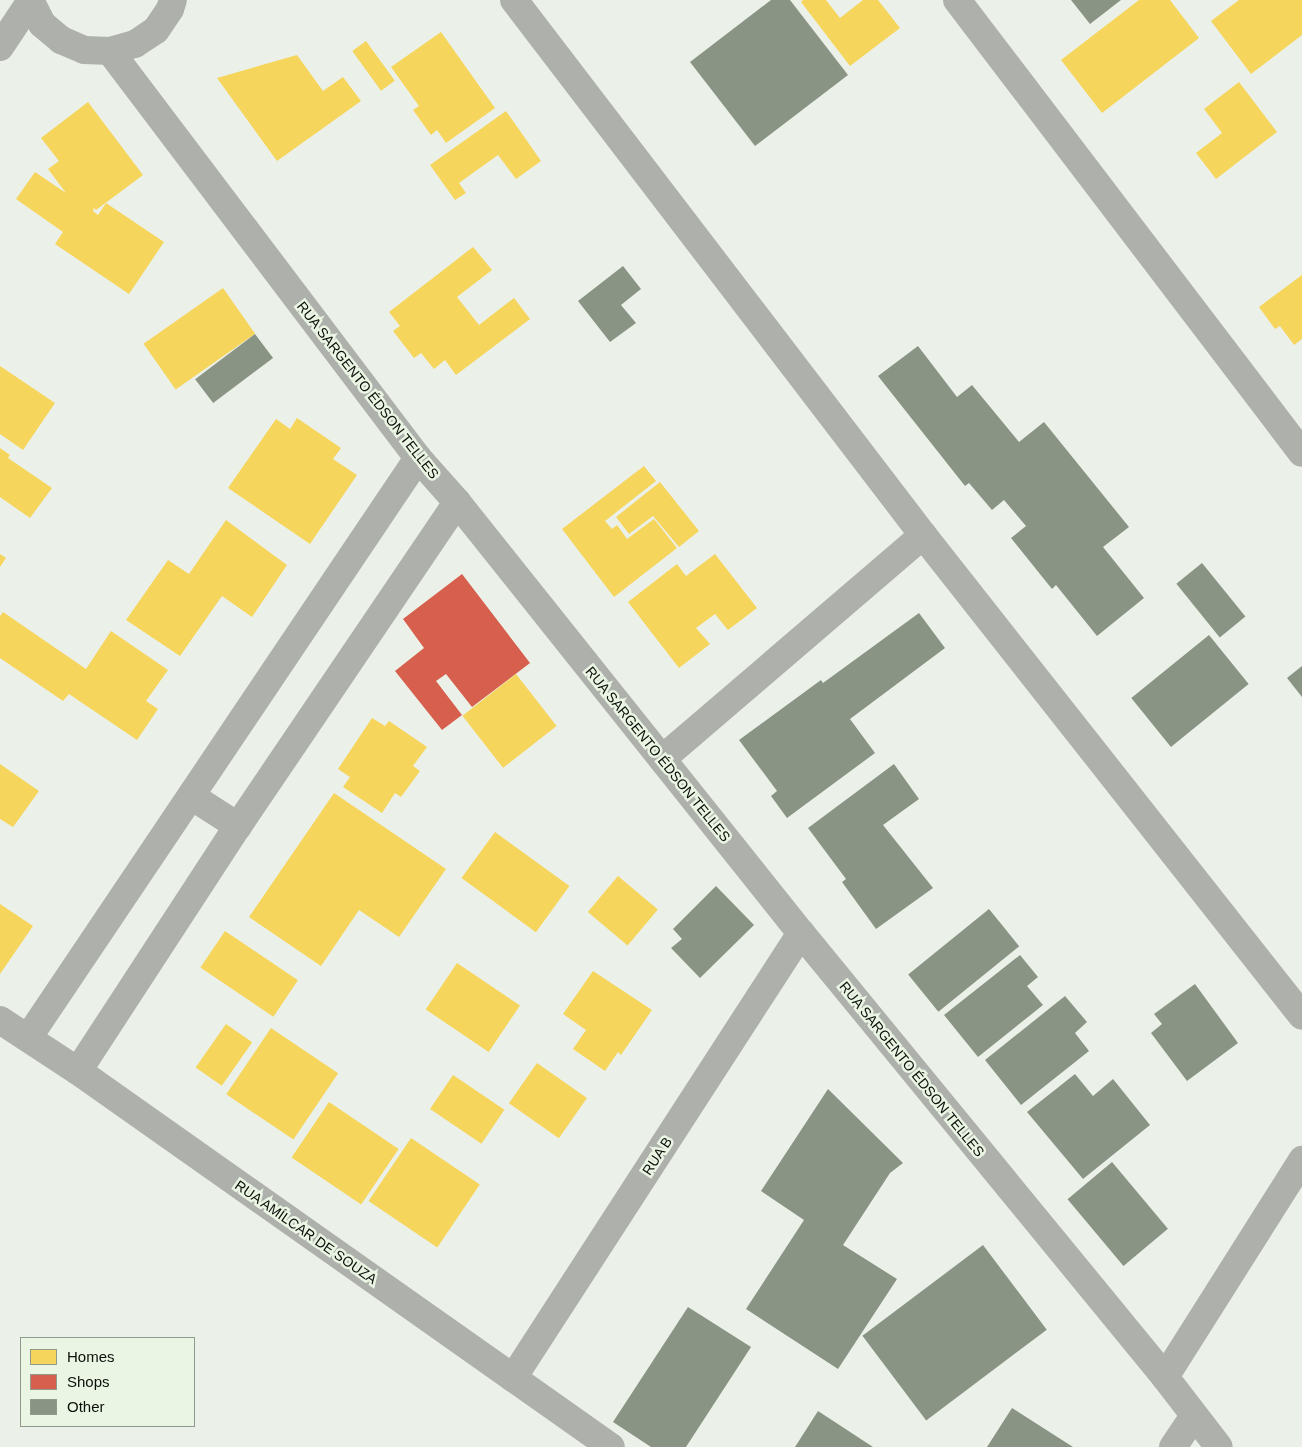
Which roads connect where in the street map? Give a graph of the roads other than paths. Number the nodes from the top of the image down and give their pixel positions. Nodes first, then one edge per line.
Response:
1 (173, 0) edge
2 (514, 0) edge
3 (957, 0) edge
4 (30, 1) edge
5 (0, 47) edge
6 (110, 51) junction
7 (1302, 452) edge
8 (418, 458) junction
9 (457, 502) junction
10 (923, 535) junction
11 (662, 759) junction
12 (191, 796) junction
13 (238, 826) junction
14 (801, 933) junction
15 (1302, 1016) edge
16 (0, 1020) edge
17 (28, 1038) junction
18 (78, 1071) junction
19 (1302, 1160) edge
20 (1165, 1377) junction
21 (513, 1378) junction
22 (1194, 1416) junction
23 (604, 1445) edge
24 (1173, 1447) edge
25 (1219, 1447) edge

1 - 6 street
2 - 10 street
3 - 7 street
4 - 5 street
4 - 6 street
6 - 8 street, RUA SARGENTO ÉDSON TELLES
8 - 9 street, RUA SARGENTO ÉDSON TELLES
8 - 12 street
9 - 11 street, RUA SARGENTO ÉDSON TELLES
9 - 13 street
10 - 11 street
10 - 15 street
11 - 14 street, RUA SARGENTO ÉDSON TELLES
12 - 13 street
12 - 17 street
13 - 18 street
14 - 20 street, RUA SARGENTO ÉDSON TELLES
14 - 21 street, RUA B
16 - 17 street, RUA AMÍLCAR DE SOUZA
17 - 18 street, RUA AMÍLCAR DE SOUZA
18 - 21 street, RUA AMÍLCAR DE SOUZA
19 - 20 street
20 - 22 street, RUA SARGENTO ÉDSON TELLES
21 - 23 street, RUA AMÍLCAR DE SOUZA
22 - 24 street
22 - 25 street, RUA SARGENTO ÉDSON TELLES

